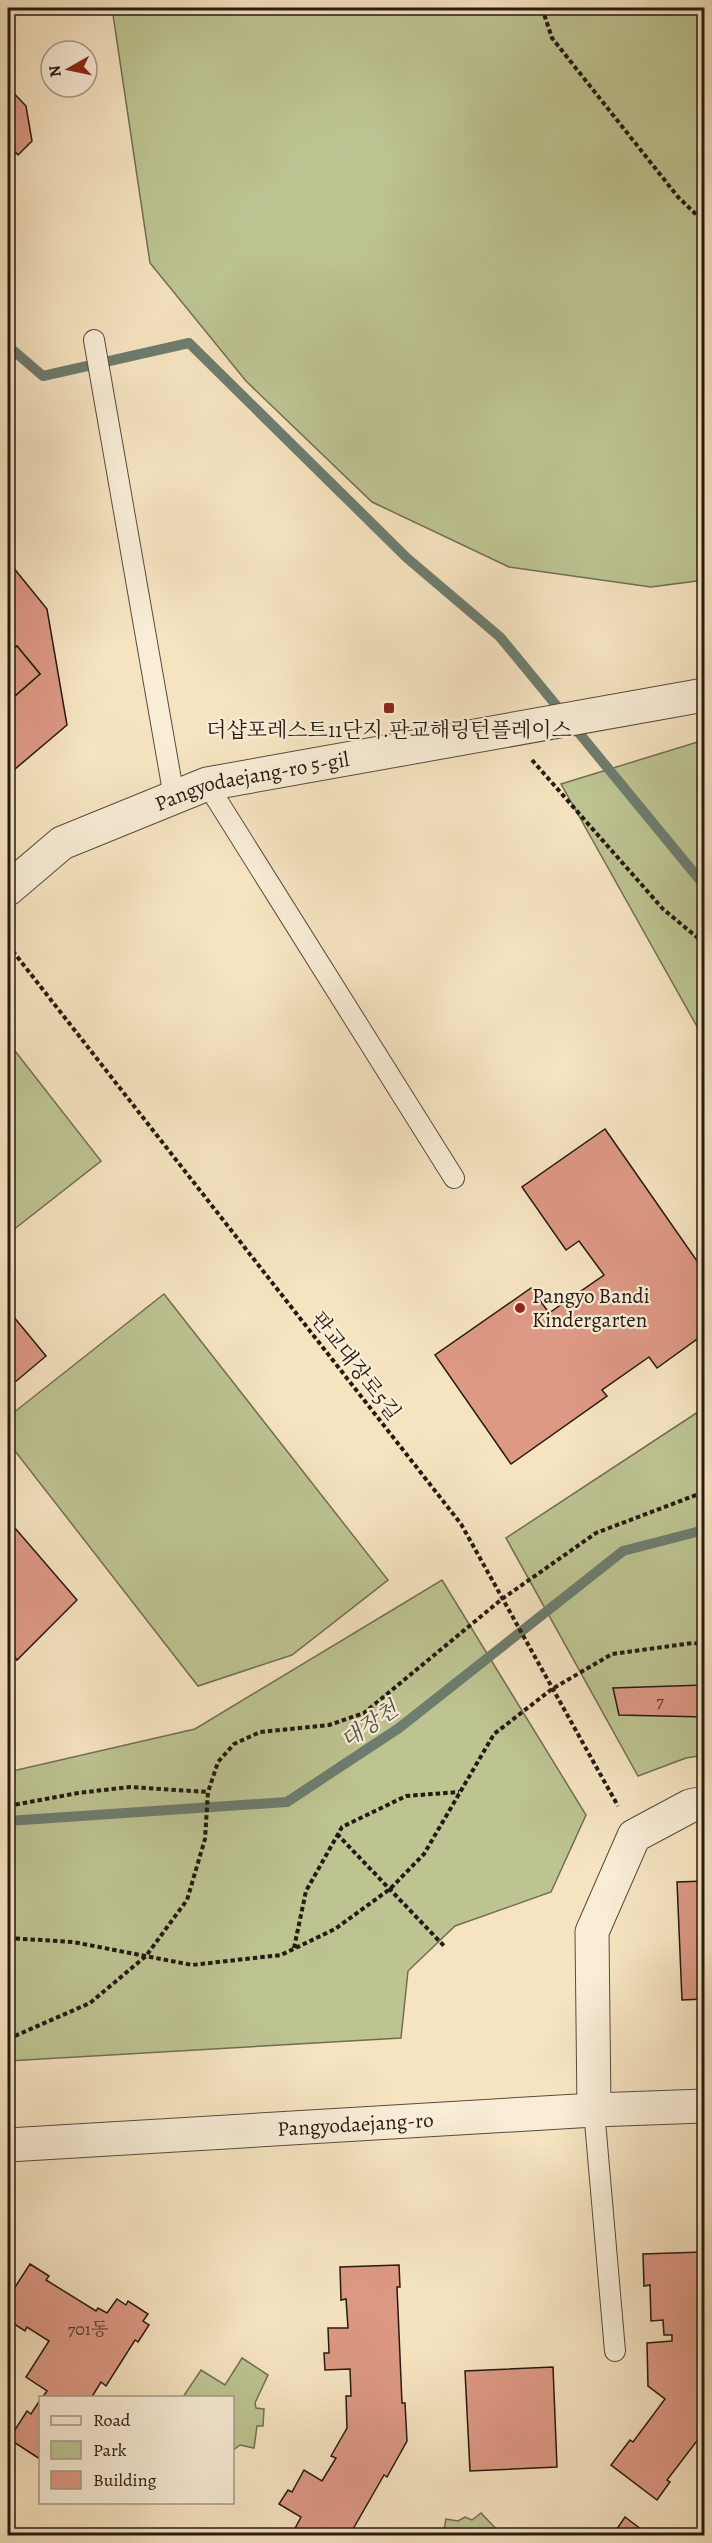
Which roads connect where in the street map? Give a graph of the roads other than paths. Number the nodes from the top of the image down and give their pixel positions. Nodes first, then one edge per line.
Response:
1 (94, 340) dead end
2 (705, 695) edge
3 (207, 784) junction
4 (174, 797) junction
5 (8, 889) edge
6 (454, 1178) dead end
7 (705, 1803) edge
8 (705, 2106) edge
9 (594, 2110) junction
10 (8, 2145) edge
11 (615, 2351) dead end

1 - 4 lane
2 - 3 street, Pangyodaejang-ro 5-gil
3 - 4 street, Pangyodaejang-ro 5-gil
3 - 6 lane
4 - 5 street, Pangyodaejang-ro 5-gil
7 - 9 street
8 - 9 street, Pangyodaejang-ro
9 - 10 street, Pangyodaejang-ro
9 - 11 lane

